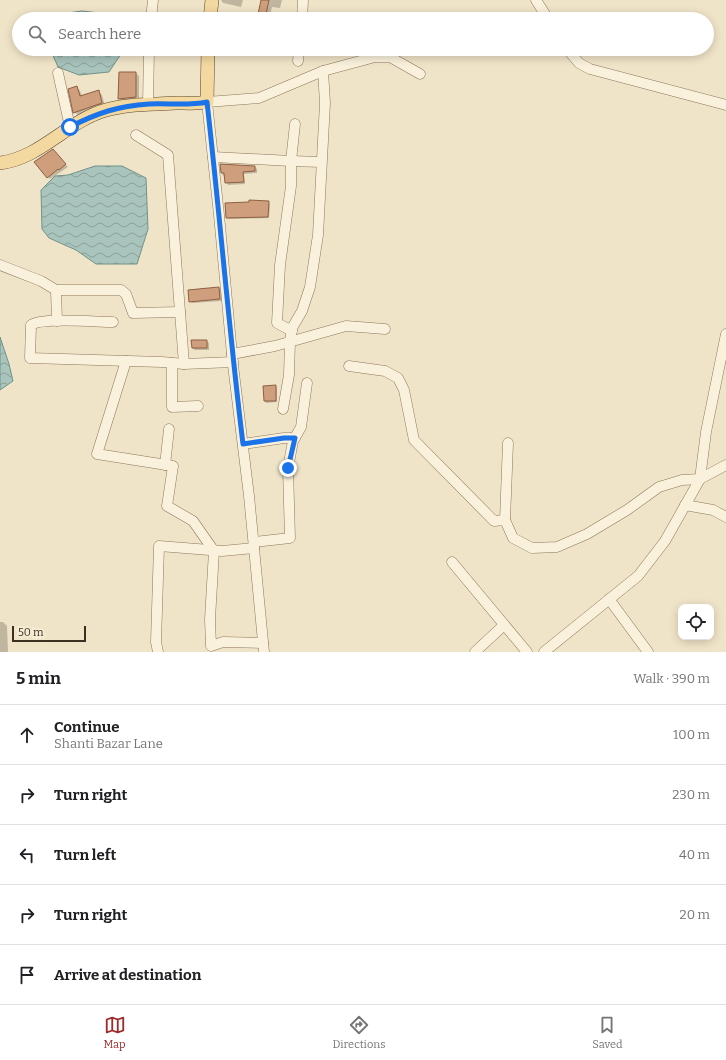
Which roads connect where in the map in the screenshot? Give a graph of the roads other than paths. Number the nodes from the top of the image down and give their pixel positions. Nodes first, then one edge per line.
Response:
1 (153, 0) edge
2 (212, 0) edge
3 (303, 0) edge
4 (536, 0) edge
5 (152, 12) edge
6 (211, 12) edge
7 (302, 12) edge
8 (544, 12) edge
9 (149, 56) edge
10 (208, 56) edge
11 (298, 56) edge
12 (573, 56) edge
13 (298, 61) dead end
14 (323, 71) junction
15 (58, 73) dead end
16 (420, 74) dead end
17 (207, 102) junction
18 (148, 104) junction
19 (726, 105) edge
20 (295, 124) dead end
21 (70, 127) junction
22 (136, 135) dead end
23 (213, 157) junction
24 (291, 162) junction
25 (321, 162) junction
26 (0, 163) edge
27 (0, 265) edge
28 (56, 290) junction
29 (180, 312) junction
30 (57, 321) junction
31 (113, 322) dead end
32 (385, 329) dead end
33 (726, 334) edge
34 (291, 336) junction
35 (232, 358) junction
36 (126, 361) junction
37 (172, 363) junction
38 (184, 364) junction
39 (349, 366) dead end
40 (307, 383) dead end
41 (198, 406) dead end
42 (283, 409) dead end
43 (169, 429) dead end
44 (295, 438) junction
45 (508, 443) dead end
46 (243, 444) junction
47 (164, 465) junction
48 (726, 465) edge
49 (700, 478) junction
50 (685, 505) junction
51 (726, 517) edge
52 (505, 520) junction
53 (254, 545) junction
54 (214, 550) junction
55 (452, 562) dead end
56 (609, 599) junction
57 (504, 625) junction
58 (264, 648) edge
59 (158, 652) edge
60 (475, 652) edge
61 (527, 652) edge
62 (544, 652) edge
63 (648, 652) edge

1 - 5 street
2 - 6 main road
3 - 7 street
4 - 8 street
9 - 18 street
10 - 17 main road
11 - 13 street
12 - 19 street
14 - 16 street
14 - 17 street
14 - 25 street
15 - 21 street
17 - 18 main road
17 - 23 street
18 - 21 main road
20 - 24 street
21 - 26 main road
22 - 29 street
23 - 24 street
23 - 35 street
24 - 25 street
24 - 34 street
25 - 34 street
27 - 28 street
28 - 29 street
28 - 30 street
29 - 38 street
30 - 31 street
30 - 36 street
32 - 34 street
33 - 49 street
34 - 35 street
34 - 42 street
35 - 38 street
35 - 46 street
36 - 37 street
36 - 47 street
37 - 38 street
37 - 41 street
39 - 52 street
40 - 44 street
43 - 47 street
44 - 46 street
44 - 53 street
45 - 52 street
46 - 53 street
47 - 54 street
48 - 49 street
49 - 50 street
49 - 52 street
50 - 51 street
50 - 56 street
53 - 54 street
53 - 58 street
54 - 58 street
54 - 59 street
55 - 57 street
56 - 62 street
56 - 63 street
57 - 60 street
57 - 61 street

